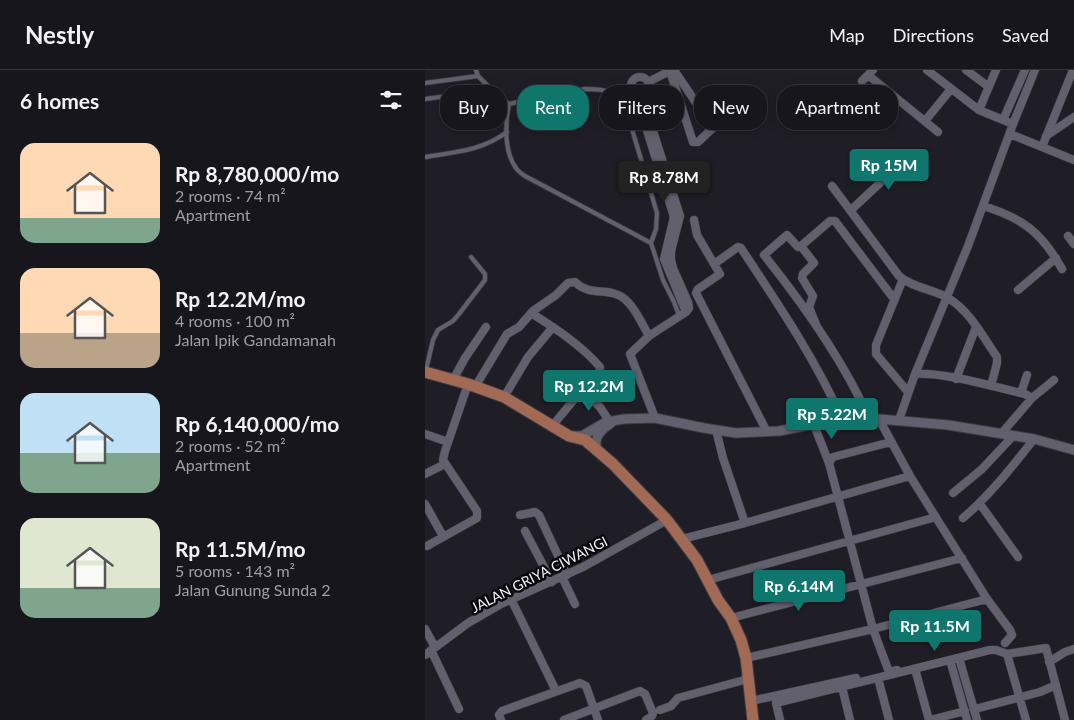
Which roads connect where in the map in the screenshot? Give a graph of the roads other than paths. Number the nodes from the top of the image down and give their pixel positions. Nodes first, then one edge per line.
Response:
1 (476, 70) edge
2 (672, 70) edge
3 (927, 70) edge
4 (996, 70) edge
5 (1025, 70) edge
6 (1035, 70) edge
7 (1073, 70) edge
8 (970, 71) edge
9 (635, 73) edge
10 (869, 73) edge
11 (478, 76) junction
12 (648, 82) junction
13 (425, 83) edge
14 (487, 85) edge
15 (631, 85) edge
16 (648, 85) edge
17 (989, 87) junction
18 (951, 89) junction
19 (440, 97) edge
20 (425, 99) edge
21 (694, 101) edge
22 (509, 104) joint
23 (979, 110) junction
24 (1074, 117) edge
25 (1003, 120) junction
26 (925, 121) junction
27 (1013, 124) junction
28 (651, 130) edge
29 (711, 130) edge
30 (507, 132) junction
31 (938, 132) dead end
32 (1010, 134) junction
33 (1047, 136) junction
34 (1042, 147) junction
35 (425, 157) edge
36 (1074, 160) edge
37 (871, 163) dead end
38 (832, 186) dead end
39 (983, 206) junction
40 (851, 210) junction
41 (695, 220) dead end
42 (1068, 236) dead end
43 (651, 243) junction
44 (1074, 244) edge
45 (801, 246) junction
46 (471, 257) dead end
47 (1056, 258) junction
48 (714, 264) junction
49 (1062, 269) dead end
50 (903, 279) junction
51 (1018, 290) dead end
52 (946, 297) junction
53 (894, 299) junction
54 (531, 313) junction
55 (683, 314) junction
56 (817, 326) junction
57 (486, 327) dead end
58 (553, 327) junction
59 (975, 327) junction
60 (649, 336) junction
61 (425, 372) edge
62 (915, 374) junction
63 (1027, 375) dead end
64 (956, 379) junction
65 (453, 380) junction
66 (1054, 380) dead end
67 (472, 385) junction
68 (991, 386) junction
69 (582, 390) junction
70 (907, 390) junction
71 (1021, 393) junction
72 (504, 398) junction
73 (1032, 398) junction
74 (655, 418) junction
75 (869, 418) junction
76 (879, 418) junction
77 (897, 420) junction
78 (843, 421) junction
79 (610, 422) junction
80 (553, 425) junction
81 (815, 425) junction
82 (717, 430) junction
83 (767, 432) junction
84 (425, 434) edge
85 (1001, 434) junction
86 (569, 436) junction
87 (1013, 436) junction
88 (1034, 439) junction
89 (448, 442) junction
90 (891, 442) junction
91 (1074, 450) edge
92 (599, 453) junction
93 (444, 462) junction
94 (829, 463) junction
95 (425, 468) edge
96 (425, 474) edge
97 (910, 476) junction
98 (953, 493) dead end
99 (838, 497) junction
100 (425, 504) edge
101 (980, 504) junction
102 (520, 515) dead end
103 (936, 517) junction
104 (963, 518) dead end
105 (667, 520) junction
106 (745, 523) junction
107 (525, 531) dead end
108 (443, 536) junction
109 (681, 539) junction
110 (850, 541) junction
111 (427, 546) dead end
112 (1017, 557) dead end
113 (962, 558) junction
114 (564, 576) junction
115 (708, 580) junction
116 (552, 582) junction
117 (862, 584) junction
118 (511, 599) junction
119 (987, 599) junction
120 (575, 604) dead end
121 (731, 618) junction
122 (425, 629) edge
123 (873, 629) junction
124 (1005, 643) dead end
125 (1074, 649) edge
126 (431, 651) edge
127 (1007, 654) junction
128 (746, 658) junction
129 (959, 658) junction
130 (950, 660) junction
131 (1049, 662) junction
132 (917, 666) junction
133 (889, 672) junction
134 (878, 678) junction
135 (749, 679) junction
136 (1056, 685) junction
137 (842, 686) junction
138 (556, 692) junction
139 (1020, 696) junction
140 (751, 701) junction
141 (459, 709) dead end
142 (594, 709) junction
143 (975, 709) junction
144 (660, 710) dead end
145 (965, 711) junction
146 (501, 720) edge
147 (564, 720) edge
148 (598, 720) edge
149 (646, 720) edge
150 (753, 720) edge
151 (780, 720) edge
152 (850, 720) edge
153 (889, 720) edge
154 (930, 720) edge
155 (967, 720) edge
156 (977, 720) edge
157 (1027, 720) edge
158 (1065, 720) edge

1 - 11 lane
2 - 12 street
2 - 21 street
2 - 29 street
3 - 18 street
4 - 17 street
5 - 25 street
6 - 27 street
7 - 33 street
8 - 17 street
9 - 12 street
9 - 15 street
10 - 26 street
11 - 13 lane
11 - 14 lane
12 - 16 street
17 - 23 street
18 - 23 street
18 - 26 street
19 - 20 lane
22 - 30 lane
22 - 43 lane
23 - 25 street
24 - 33 street
25 - 27 street
26 - 31 street
27 - 32 street
28 - 55 street
30 - 35 lane
30 - 43 lane
32 - 34 street
32 - 39 street
33 - 34 street
34 - 36 street
37 - 40 street
38 - 40 street
39 - 47 street
39 - 52 street
40 - 50 street
41 - 48 street
42 - 44 street
43 - 55 lane
45 - 53 street
45 - 56 street
45 - 56 street
46 - 61 lane
47 - 49 street
47 - 51 street
48 - 78 street
48 - 83 street
50 - 52 street
50 - 53 street
52 - 59 street
52 - 62 street
53 - 70 street
54 - 58 street
54 - 60 street
54 - 67 street
55 - 60 street
56 - 75 street
57 - 65 street
58 - 69 street
58 - 72 street
59 - 64 street
59 - 68 street
60 - 74 street
61 - 65 main road
62 - 64 street
62 - 70 street
63 - 71 street
64 - 68 street
65 - 67 main road
66 - 73 street
67 - 72 main road
67 - 89 street
68 - 71 street
69 - 79 street
69 - 80 street
70 - 77 street
71 - 73 street
72 - 80 main road
73 - 85 street
74 - 79 street
74 - 82 street
75 - 76 street
75 - 78 street
76 - 77 street
76 - 90 street
77 - 85 street
78 - 81 street
79 - 86 street
79 - 92 street
80 - 86 main road
81 - 83 street
81 - 94 street
82 - 83 street
82 - 106 street
84 - 89 street
85 - 87 street
86 - 92 main road
87 - 88 street
87 - 98 street
88 - 91 street
88 - 101 street
89 - 93 street
90 - 94 street
90 - 97 street
92 - 105 main road
93 - 95 street
93 - 96 street
93 - 108 street
94 - 99 street
97 - 99 street
97 - 103 street
99 - 106 street
99 - 110 street
100 - 108 street
101 - 104 street
101 - 112 street
102 - 114 street
103 - 110 street
103 - 113 street
105 - 109 main road
105 - 114 street, JALAN GRIYA CIWANGI
106 - 109 street
107 - 116 street
108 - 111 street
109 - 115 main road
110 - 115 street
110 - 117 street
113 - 117 street
113 - 119 street
114 - 116 street, JALAN GRIYA CIWANGI
114 - 120 street
115 - 121 main road
116 - 118 street, JALAN GRIYA CIWANGI
117 - 121 street
117 - 123 street
118 - 126 street, JALAN GRIYA CIWANGI
118 - 138 street
119 - 123 street
119 - 124 street
121 - 128 main road
122 - 126 street
123 - 128 street
123 - 133 street
125 - 131 street
126 - 141 street
127 - 129 street
127 - 131 street
127 - 139 street
128 - 135 main road
129 - 130 street
129 - 143 street
130 - 132 street
130 - 145 street
131 - 136 street
132 - 133 street
132 - 134 street
132 - 154 street
133 - 140 street
134 - 137 street
134 - 153 street
135 - 140 main road
135 - 144 street
136 - 139 street
136 - 158 street
137 - 151 street
137 - 152 street
138 - 142 street
138 - 146 street
139 - 143 street
139 - 157 street
140 - 150 main road
142 - 147 street
142 - 148 street
142 - 149 street
143 - 156 street
145 - 154 street
145 - 155 street

